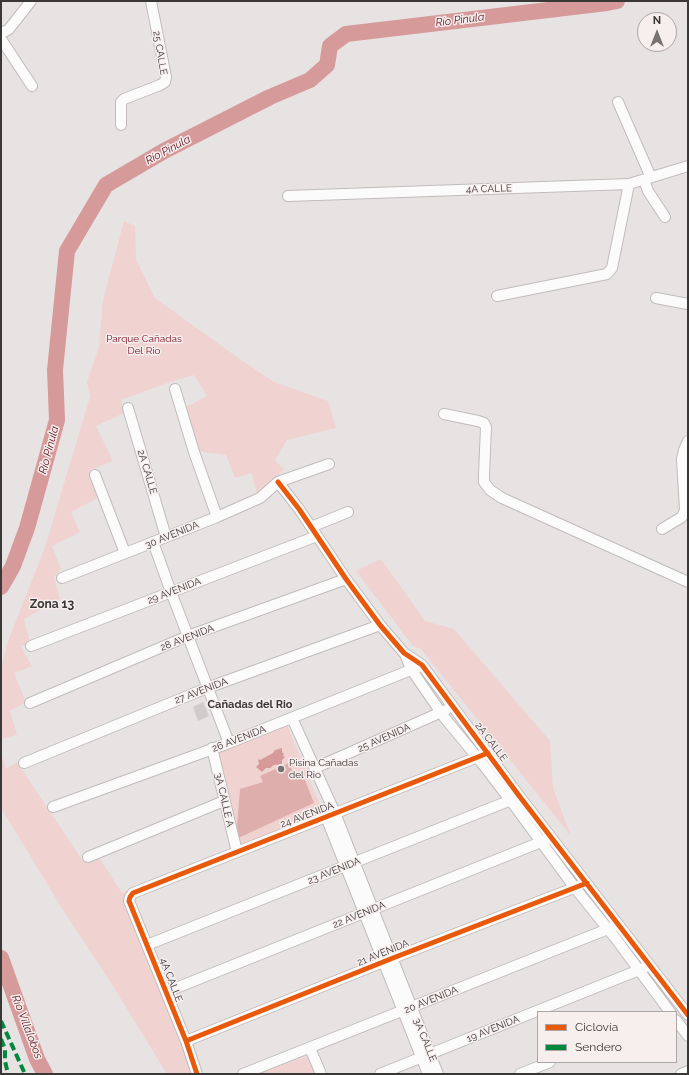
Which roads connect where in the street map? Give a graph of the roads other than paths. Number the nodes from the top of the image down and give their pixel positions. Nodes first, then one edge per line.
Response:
1 (31, 1) edge
2 (151, 1) edge
3 (1, 32) edge
4 (1, 39) edge
5 (32, 86) dead end
6 (618, 102) dead end
7 (121, 125) dead end
8 (688, 166) edge
9 (648, 178) junction
10 (629, 184) junction
11 (288, 196) dead end
12 (665, 217) dead end
13 (496, 296) dead end
14 (656, 298) dead end
15 (688, 304) edge
16 (175, 389) dead end
17 (128, 408) dead end
18 (444, 414) dead end
19 (688, 441) edge
20 (329, 464) dead end
21 (95, 475) dead end
22 (278, 482) junction
23 (348, 512) dead end
24 (217, 517) junction
25 (310, 526) junction
26 (662, 530) dead end
27 (317, 536) junction
28 (166, 537) junction
29 (153, 542) junction
30 (125, 553) junction
31 (62, 578) dead end
32 (346, 579) junction
33 (688, 582) edge
34 (171, 592) junction
35 (380, 625) junction
36 (188, 636) junction
37 (31, 646) dead end
38 (404, 652) junction
39 (422, 665) junction
40 (411, 669) junction
41 (207, 688) junction
42 (30, 702) dead end
43 (452, 707) junction
44 (441, 712) junction
45 (292, 718) junction
46 (229, 744) junction
47 (212, 748) junction
48 (488, 753) junction
49 (478, 757) junction
50 (24, 763) dead end
51 (315, 768) junction
52 (515, 799) junction
53 (224, 801) junction
54 (53, 807) dead end
55 (336, 814) junction
56 (326, 817) junction
57 (552, 838) junction
58 (541, 842) junction
59 (237, 852) junction
60 (88, 857) dead end
61 (350, 864) junction
62 (587, 883) junction
63 (575, 888) junction
64 (133, 893) joint
65 (369, 911) junction
66 (618, 925) junction
67 (608, 930) junction
68 (148, 945) junction
69 (388, 960) junction
70 (650, 965) junction
71 (638, 970) junction
72 (166, 992) junction
73 (407, 1009) junction
74 (669, 1011) edge
75 (682, 1012) edge
76 (677, 1021) edge
77 (688, 1036) edge
78 (186, 1041) junction
79 (310, 1048) junction
80 (426, 1056) junction
81 (548, 1063) edge
82 (688, 1071) edge
83 (197, 1074) edge
84 (243, 1074) edge
85 (321, 1074) edge
86 (380, 1074) edge
87 (428, 1074) edge
88 (438, 1074) edge
89 (520, 1074) edge
90 (681, 1074) edge

1 - 3 street
2 - 7 street, 25 CALLE
4 - 5 street
6 - 9 street
8 - 9 street, 4A CALLE
9 - 10 street, 4A CALLE
9 - 12 street
10 - 11 street, 4A CALLE
10 - 13 street
14 - 15 street
16 - 24 street
17 - 28 street, 2A CALLE
18 - 33 street
19 - 26 street
20 - 22 street
21 - 30 street
22 - 24 street, 30 AVENIDA
22 - 25 street, 2A CALLE
23 - 25 street
24 - 28 street, 30 AVENIDA
25 - 27 street, 2A CALLE
27 - 32 street, 2A CALLE
27 - 34 street, 29 AVENIDA
28 - 29 street, 30 AVENIDA
29 - 30 street, 30 AVENIDA
29 - 34 street
30 - 31 street, 30 AVENIDA
32 - 35 street, 2A CALLE
32 - 36 street, 28 AVENIDA
34 - 36 street
34 - 37 street, 29 AVENIDA
35 - 38 street, 2A CALLE
35 - 41 street, 27 AVENIDA
36 - 41 street
36 - 42 street, 28 AVENIDA
38 - 39 street, 2A CALLE
38 - 40 street, 2A CALLE
39 - 40 street, 26 AVENIDA
39 - 43 street, 2A CALLE
40 - 44 street, 2A CALLE
40 - 45 street, 26 AVENIDA
41 - 46 street
41 - 50 street, 27 AVENIDA
43 - 44 street, 25 AVENIDA
43 - 48 street, 2A CALLE
44 - 49 street, 2A CALLE
44 - 51 street, 25 AVENIDA
45 - 46 street, 26 AVENIDA
45 - 51 street, 3A CALLE
46 - 47 street, 26 AVENIDA
47 - 53 street, 3A CALLE A
47 - 54 street, 26 AVENIDA
48 - 49 street, 24 AVENIDA
48 - 52 street, 2A CALLE
49 - 52 street, 2A CALLE
49 - 55 street, 24 AVENIDA
51 - 55 street, 3A CALLE
52 - 57 street, 2A CALLE
52 - 58 street, 2A CALLE
52 - 61 street, 23 AVENIDA
53 - 59 street, 3A CALLE A
53 - 60 street
55 - 56 street, 24 AVENIDA
55 - 61 street, 3A CALLE
56 - 59 street, 24 AVENIDA
56 - 61 street, 3A CALLE
57 - 58 street, 22 AVENIDA
57 - 62 street, 2A CALLE
58 - 63 street, 2A CALLE
58 - 65 street, 22 AVENIDA
59 - 64 street, 24 AVENIDA
61 - 65 street, 3A CALLE
61 - 68 street, 23 AVENIDA
62 - 63 street, 21 AVENIDA
62 - 66 street, 2A CALLE
63 - 67 street, 2A CALLE
63 - 69 street, 21 AVENIDA
64 - 68 street, 4A CALLE
65 - 69 street, 3A CALLE
65 - 72 street, 22 AVENIDA
66 - 67 street, 20 AVENIDA
66 - 70 street, 2A CALLE
67 - 71 street, 2A CALLE
67 - 73 street, 20 AVENIDA
68 - 72 street, 4A CALLE
69 - 73 street, 3A CALLE
69 - 78 street, 21 AVENIDA
70 - 71 street, 19 AVENIDA
70 - 75 street, 2A CALLE
71 - 74 street, 2A CALLE
71 - 80 street, 19 AVENIDA
72 - 78 street, 4A CALLE
73 - 79 street, 20 AVENIDA
73 - 80 street, 3A CALLE
76 - 77 street
78 - 83 street, 4A CALLE
79 - 84 street, 20 AVENIDA
79 - 85 street
80 - 86 street, 19 AVENIDA
80 - 87 street, 3A CALLE
80 - 88 street, 3A CALLE
81 - 89 street
82 - 90 street

